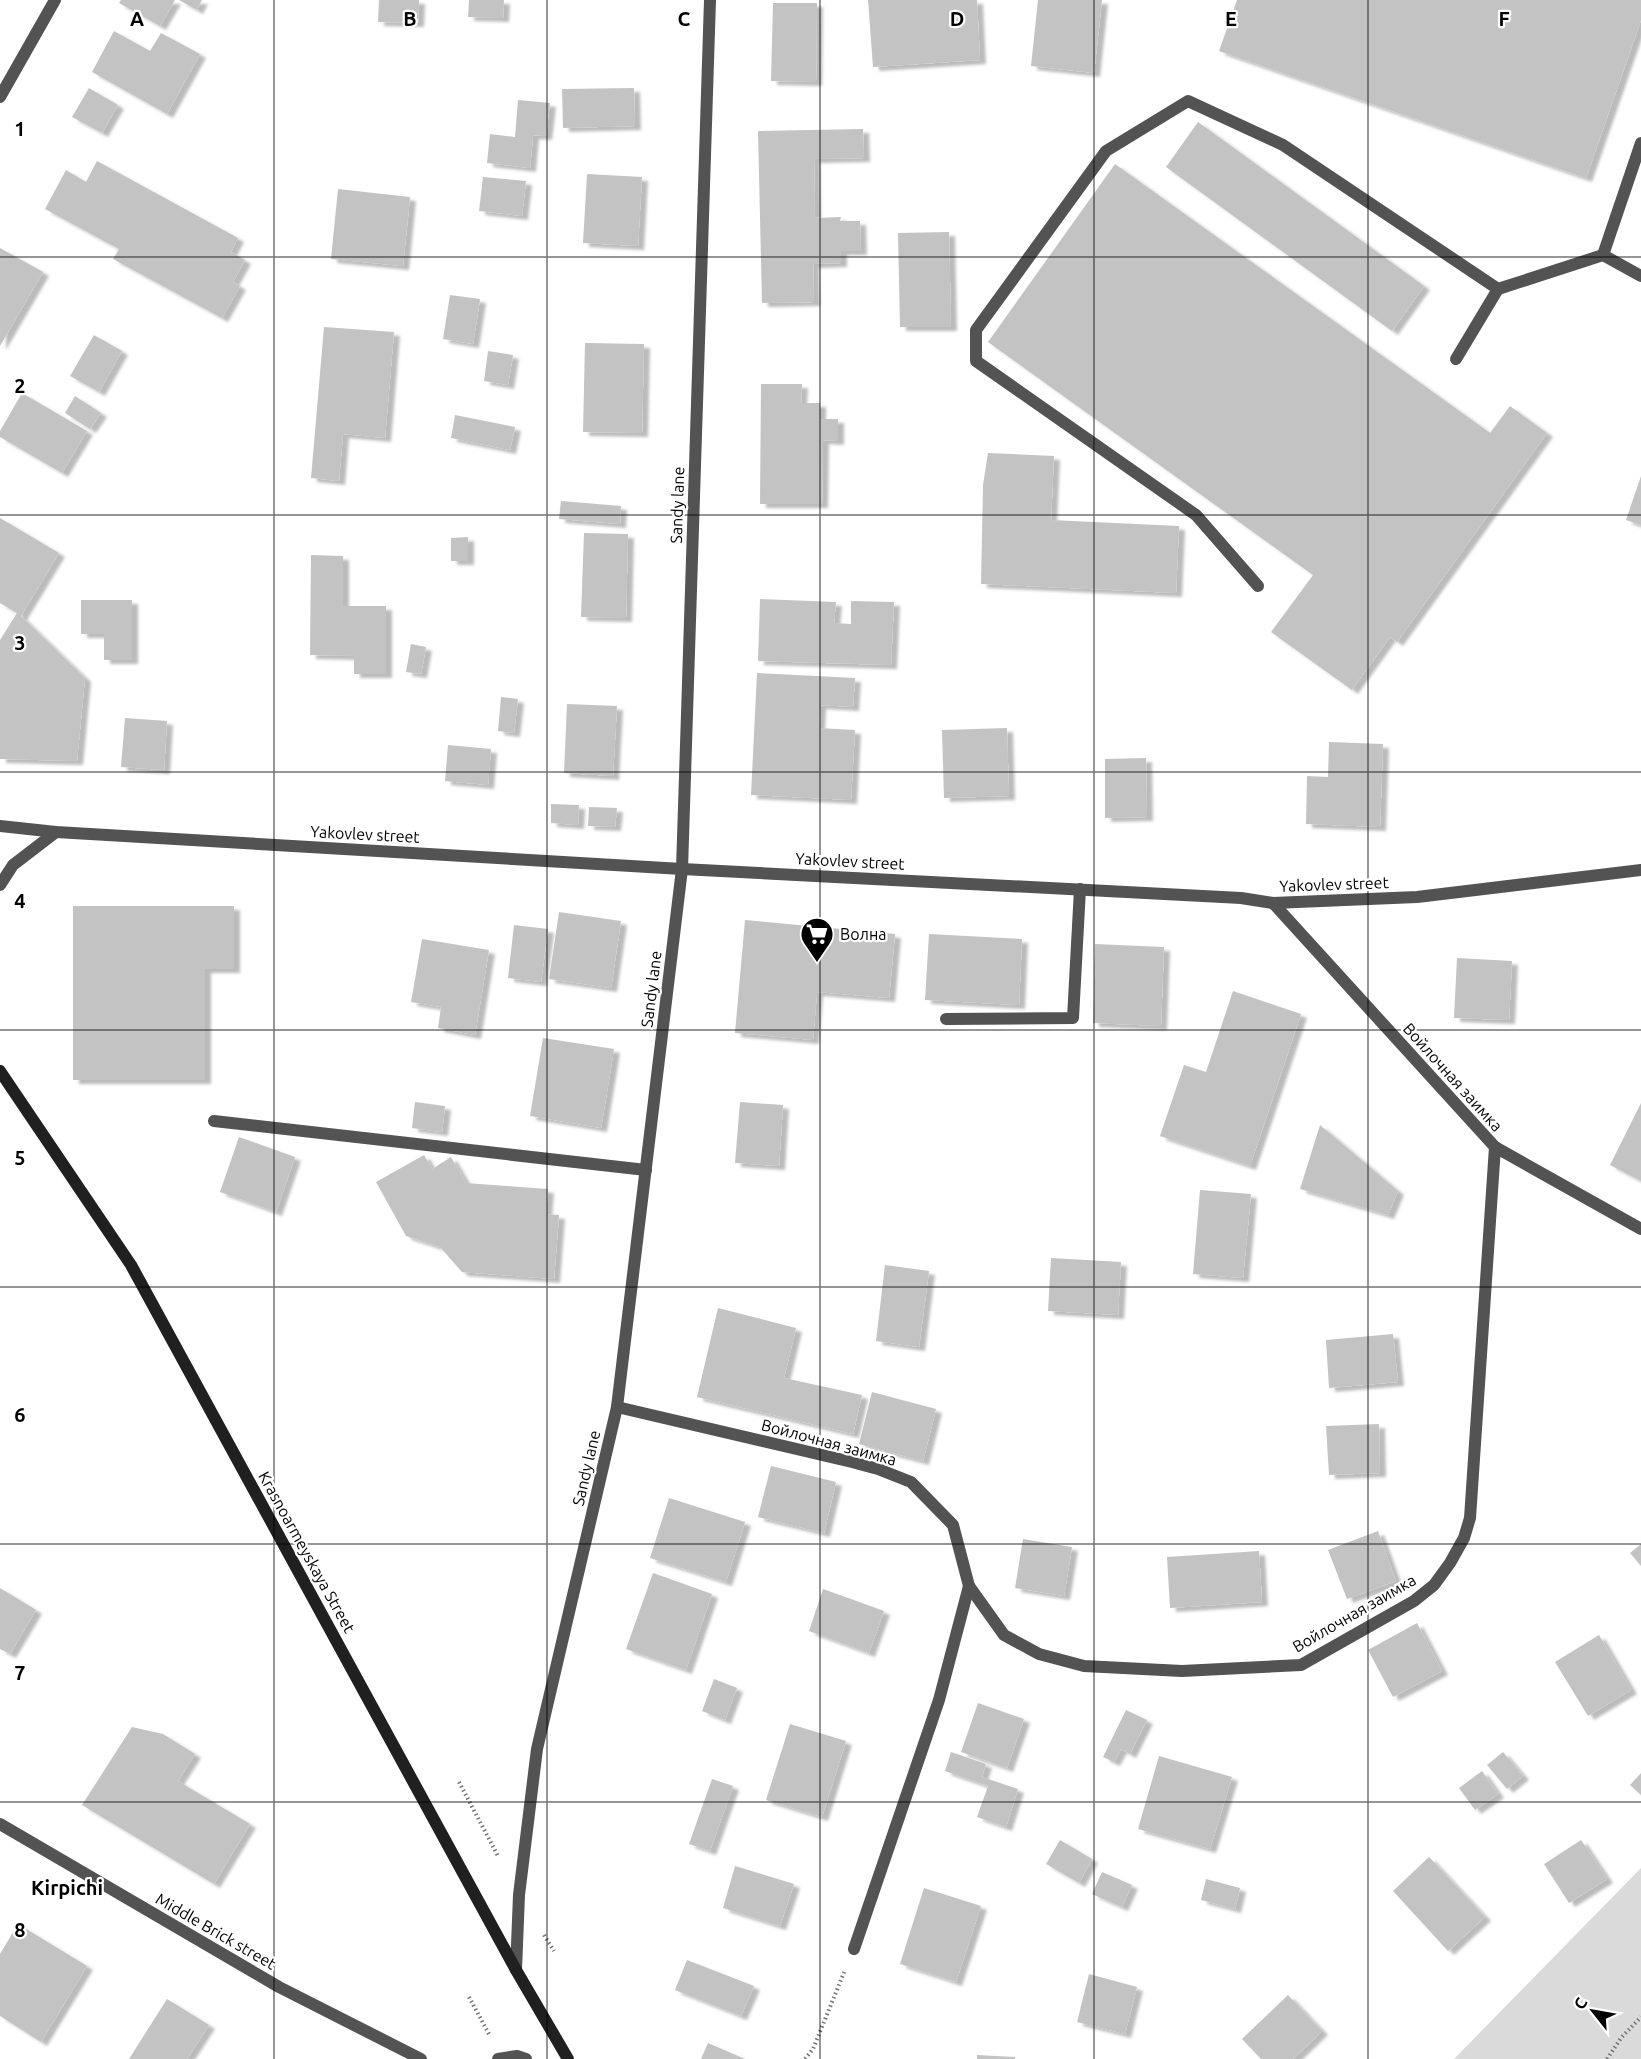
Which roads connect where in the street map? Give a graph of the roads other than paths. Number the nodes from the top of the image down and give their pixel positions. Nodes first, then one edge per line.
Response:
1 (55, 0) edge
2 (710, 0) edge
3 (0, 97) edge
4 (1641, 143) edge
5 (1603, 255) junction
6 (1641, 276) edge
7 (1498, 288) junction
8 (1456, 359) dead end
9 (1258, 586) dead end
10 (0, 826) edge
11 (56, 832) junction
12 (682, 869) junction
13 (1641, 870) edge
14 (0, 885) edge
15 (1080, 889) junction
16 (1273, 903) junction
17 (946, 1018) dead end
18 (0, 1071) edge
19 (214, 1120) dead end
20 (1495, 1147) junction
21 (646, 1170) junction
22 (1641, 1229) edge
23 (617, 1407) junction
24 (969, 1586) junction
25 (0, 1824) edge
26 (854, 1949) road end
27 (516, 1970) junction
28 (421, 2059) edge
29 (500, 2059) edge
30 (526, 2059) edge
31 (568, 2059) edge

1 - 3 street
2 - 12 street, Sandy lane
4 - 5 street
5 - 6 street
5 - 7 street
7 - 8 street
7 - 9 street
10 - 11 street, Yakovlev street
11 - 12 street, Yakovlev street
11 - 14 street
12 - 15 street, Yakovlev street
12 - 21 street, Sandy lane
13 - 16 street, Yakovlev street
15 - 16 street, Yakovlev street
15 - 17 street
16 - 20 street, Войлочная заимка
18 - 27 main road, Krasnoarmeyskaya Street
19 - 21 street
20 - 22 street
20 - 24 street, Войлочная заимка
21 - 23 street, Sandy lane
23 - 24 street, Войлочная заимка
23 - 27 street, Sandy lane
24 - 26 street
25 - 28 street, Middle Brick street
27 - 31 main road, Krasnoarmeyskaya Street
29 - 30 street

